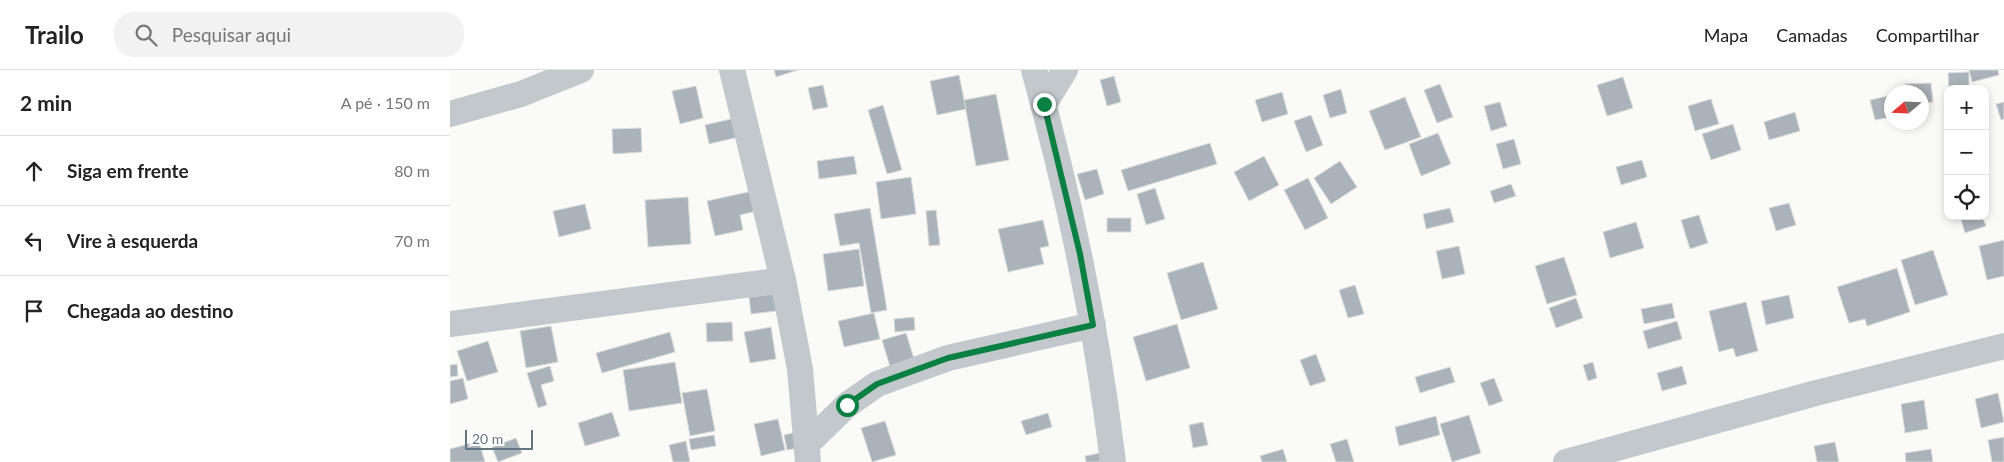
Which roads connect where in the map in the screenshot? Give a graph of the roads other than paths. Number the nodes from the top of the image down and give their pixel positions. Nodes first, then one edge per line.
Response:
1 (581, 70) edge
2 (732, 70) edge
3 (1034, 70) edge
4 (1065, 70) edge
5 (1044, 104) junction
6 (450, 114) edge
7 (783, 280) junction
8 (450, 324) edge
9 (1093, 325) junction
10 (2004, 346) edge
11 (808, 453) edge
12 (1113, 462) edge
13 (1566, 462) edge

1 - 6 street
2 - 7 street
3 - 5 street
4 - 5 street
5 - 9 street
7 - 8 street
7 - 11 street
9 - 11 street
9 - 12 street
10 - 13 street

